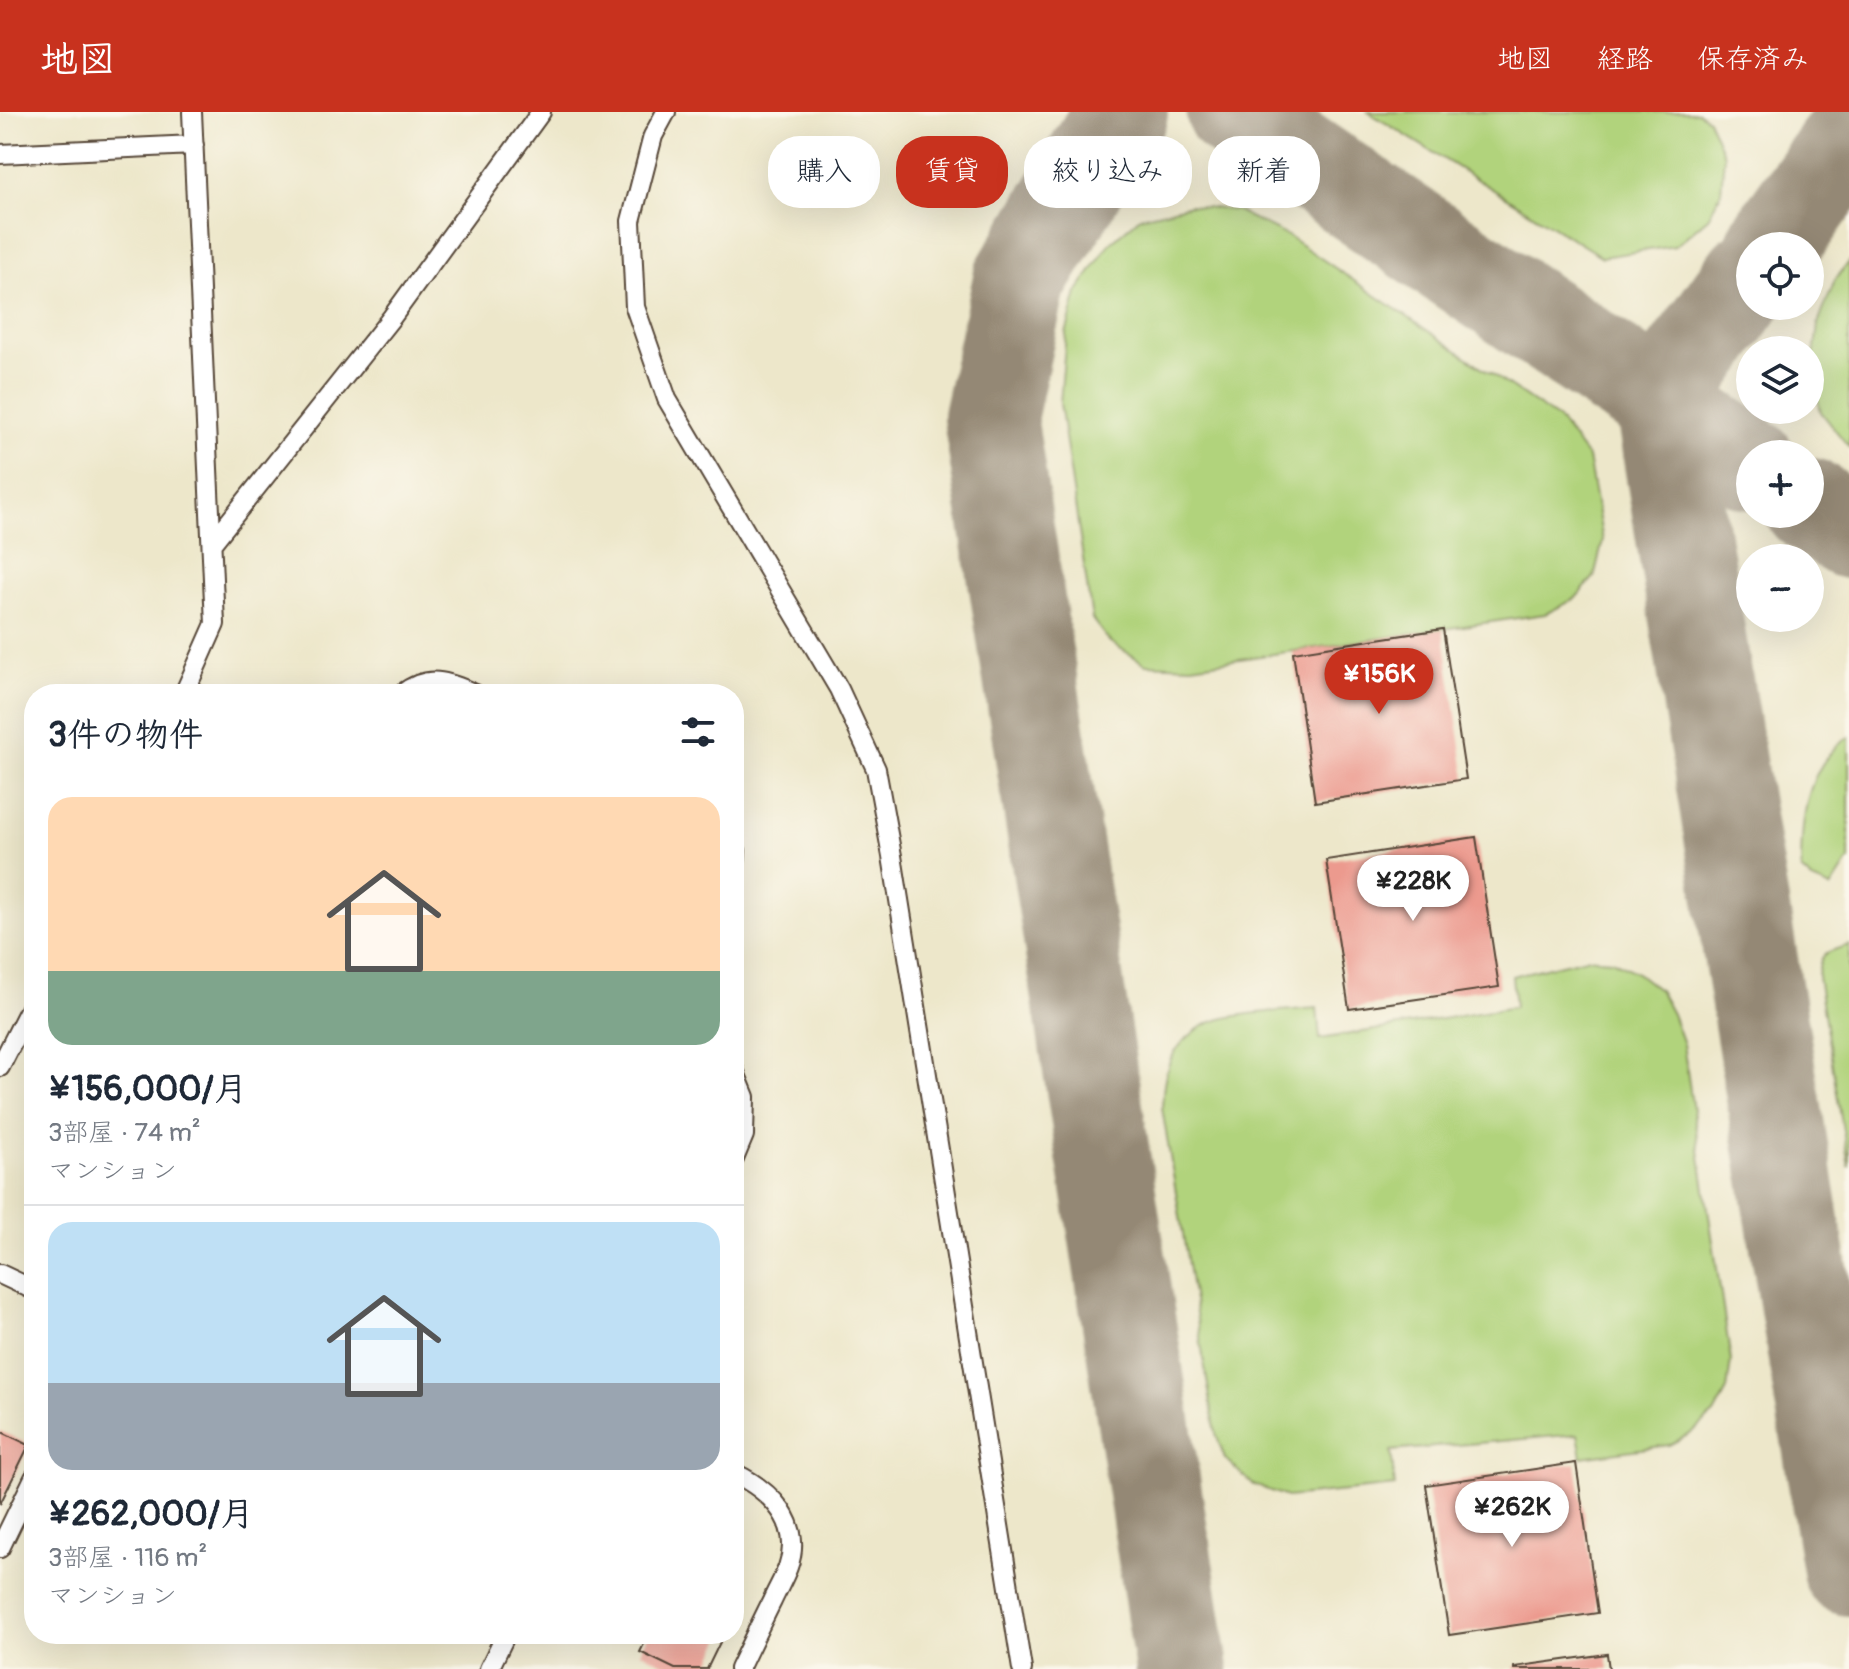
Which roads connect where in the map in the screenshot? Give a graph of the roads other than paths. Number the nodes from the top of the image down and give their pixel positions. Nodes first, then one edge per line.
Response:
1 (192, 112) edge
2 (541, 112) edge
3 (666, 112) edge
4 (194, 145) junction
5 (0, 154) edge
6 (213, 542) junction
7 (188, 684) edge
8 (418, 684) edge
9 (449, 684) edge
10 (24, 1020) edge
11 (0, 1067) edge
12 (744, 1095) edge
13 (744, 1135) edge
14 (0, 1274) edge
15 (24, 1285) edge
16 (744, 1478) edge
17 (24, 1499) edge
18 (0, 1548) edge
19 (501, 1644) edge
20 (489, 1669) edge
21 (739, 1669) edge
22 (1022, 1669) edge

1 - 4 lane
2 - 6 lane
3 - 22 lane
4 - 5 lane
4 - 6 lane
6 - 7 lane
8 - 9 lane
10 - 11 lane
12 - 13 lane
14 - 15 lane
16 - 21 lane
17 - 18 lane
19 - 20 lane

